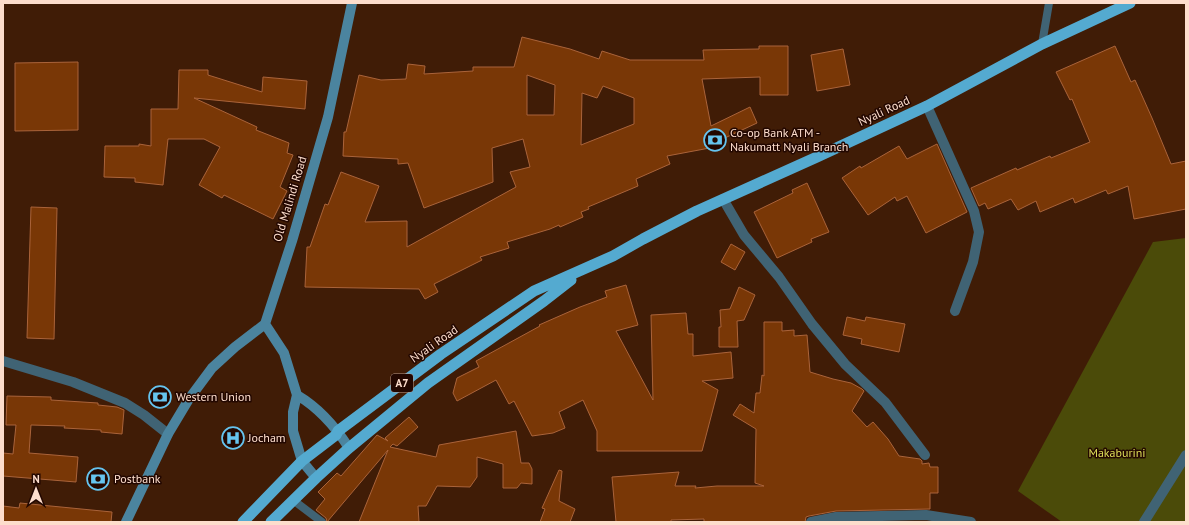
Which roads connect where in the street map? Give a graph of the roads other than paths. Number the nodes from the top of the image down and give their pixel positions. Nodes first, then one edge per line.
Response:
1 (352, 3) edge
2 (1048, 3) edge
3 (1130, 3) edge
4 (1042, 44) junction
5 (926, 106) junction
6 (723, 199) junction
7 (582, 271) junction
8 (955, 311) dead end
9 (265, 324) junction
10 (3, 361) edge
11 (297, 395) junction
12 (338, 431) junction
13 (168, 434) junction
14 (349, 448) junction
15 (924, 454) dead end
16 (1186, 455) edge
17 (302, 461) junction
18 (316, 478) junction
19 (293, 500) junction
20 (126, 522) edge
21 (243, 522) edge
22 (270, 522) edge
23 (322, 522) edge
24 (810, 522) edge
25 (971, 522) edge
26 (1144, 522) edge

1 - 9 main road, Old Malindi Road
2 - 4 lane
3 - 4 highway, Nyali Road / A7
4 - 5 highway, Nyali Road / A7
5 - 6 highway, Nyali Road / A7
5 - 8 street
6 - 7 highway, Nyali Road / A7
6 - 15 street
7 - 12 highway, Nyali Road / A7
7 - 14 highway, Nyali Road / A7
9 - 11 main road
9 - 13 main road
10 - 13 street
11 - 12 main road
11 - 17 main road
12 - 14 main road
12 - 17 highway, Nyali Road / A7
13 - 20 main road
14 - 18 highway, Nyali Road / A7
16 - 26 street
17 - 18 main road
17 - 21 highway, Nyali Road / A7
18 - 19 highway, Nyali Road / A7
19 - 22 highway, Nyali Road / A7
19 - 23 lane
24 - 25 street

